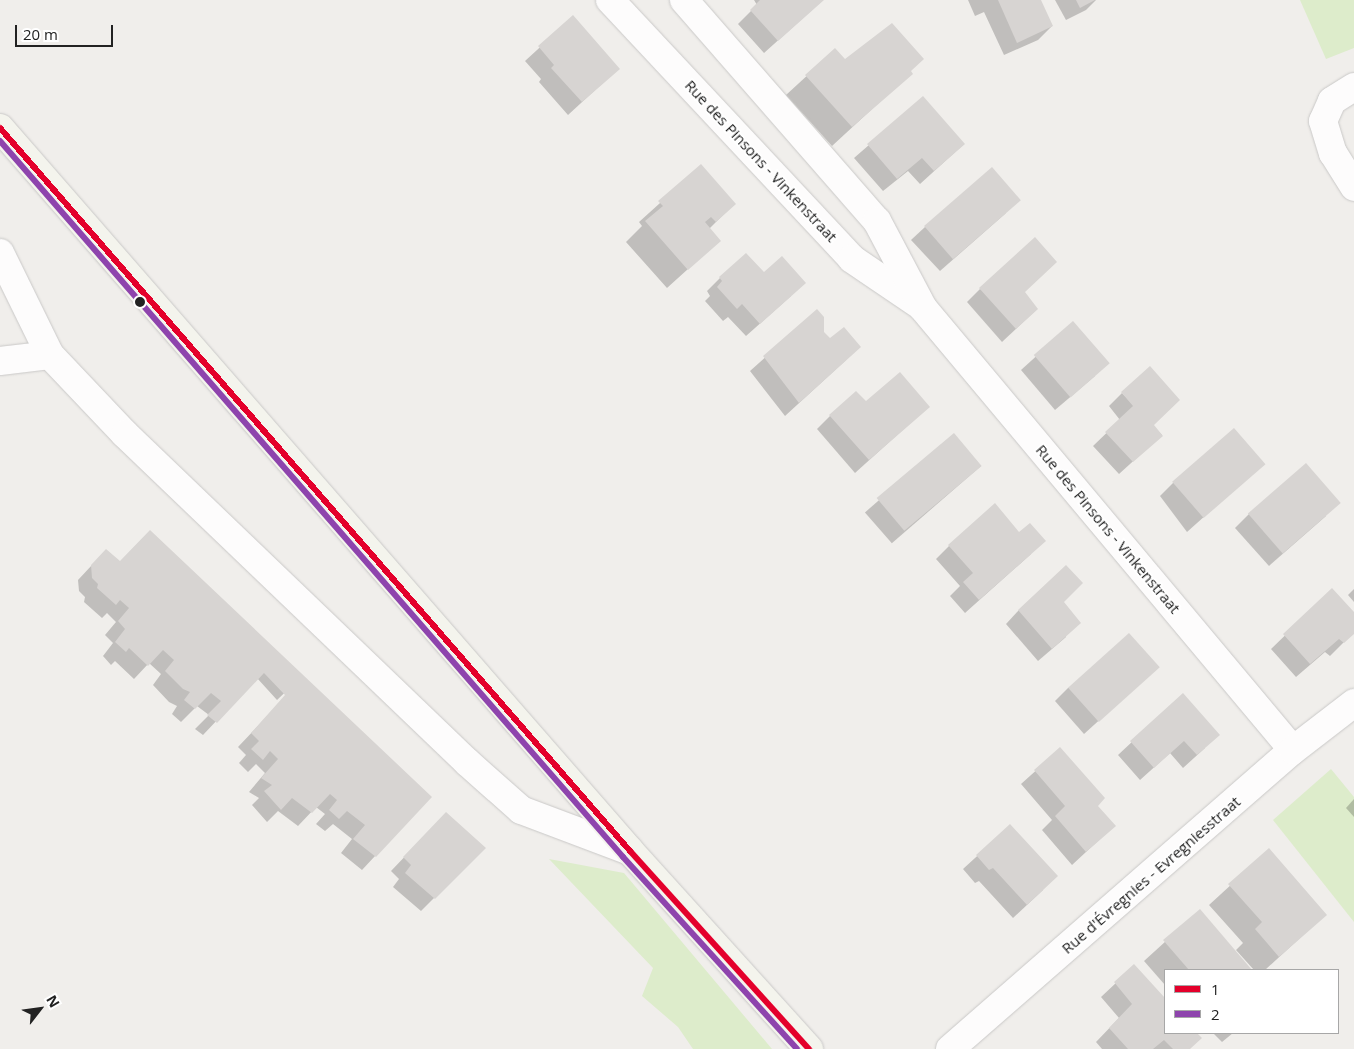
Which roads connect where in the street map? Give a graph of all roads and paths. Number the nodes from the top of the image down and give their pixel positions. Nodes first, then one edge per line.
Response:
1 (610, 0) edge
2 (684, 0) edge
3 (1354, 87) edge
4 (0, 128) edge
5 (1354, 187) edge
6 (0, 253) edge
7 (923, 308) junction
8 (50, 355) junction
9 (0, 361) edge
10 (1354, 702) edge
11 (1293, 750) junction
12 (630, 851) junction
13 (809, 1049) edge
14 (950, 1049) edge

1 - 7 street, Rue des Pinsons - Vinkenstraat
2 - 7 street, Rue des Pinsons - Vinkenstraat
3 - 5 street
4 - 12 main road
6 - 8 street
7 - 11 street, Rue des Pinsons - Vinkenstraat
8 - 9 street
8 - 12 street
10 - 11 street, Rue d'Évregnies - Evregniesstraat
11 - 14 street, Rue d'Évregnies - Evregniesstraat
12 - 13 main road

